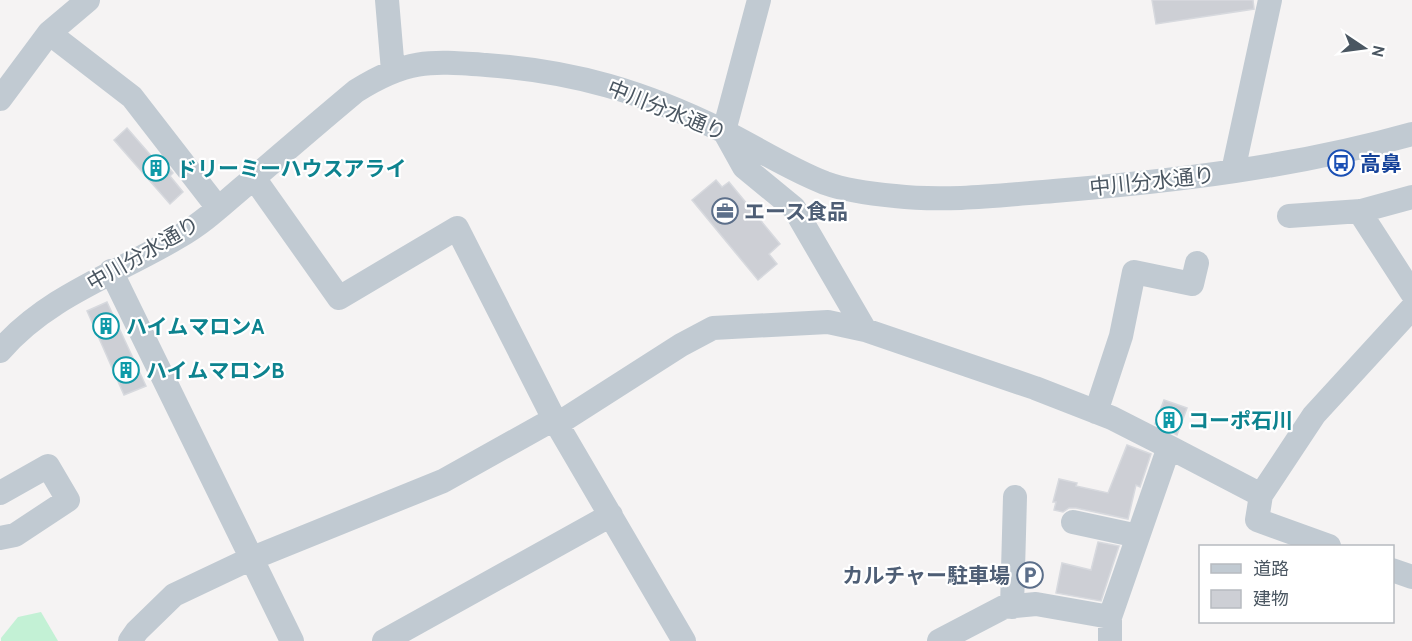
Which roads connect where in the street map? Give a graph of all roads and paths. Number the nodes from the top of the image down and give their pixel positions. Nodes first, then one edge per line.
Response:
1 (88, 0) edge
2 (387, 0) edge
3 (759, 0) edge
4 (1270, 0) edge
5 (49, 33) junction
6 (393, 70) junction
7 (0, 99) edge
8 (724, 131) junction
9 (1412, 135) edge
10 (1233, 171) junction
11 (254, 178) junction
12 (1412, 197) edge
13 (218, 208) junction
14 (1359, 211) junction
15 (1289, 216) dead end
16 (1197, 263) dead end
17 (111, 271) junction
18 (1412, 293) edge
19 (1412, 308) edge
20 (865, 330) junction
21 (0, 351) edge
22 (1096, 412) junction
23 (556, 421) junction
24 (1169, 447) junction
25 (0, 493) edge
26 (1261, 495) junction
27 (1015, 497) dead end
28 (611, 515) junction
29 (1073, 522) dead end
30 (1138, 536) junction
31 (0, 538) edge
32 (1326, 545) edge
33 (250, 559) junction
34 (1394, 571) edge
35 (1412, 578) edge
36 (1012, 606) junction
37 (1110, 617) junction
38 (680, 640) edge
39 (130, 641) edge
40 (292, 641) edge
41 (384, 641) edge
42 (939, 641) edge
43 (1110, 641) edge

1 - 5 street
2 - 6 street
3 - 8 street
4 - 10 street
5 - 7 street
5 - 13 street
6 - 8 street, 中川分水通り
6 - 11 street, 中川分水通り
8 - 10 street, 中川分水通り
8 - 20 street
9 - 10 street, 中川分水通り
11 - 13 street, 中川分水通り
11 - 23 street
12 - 14 street
13 - 17 street, 中川分水通り
14 - 15 street
14 - 18 street
16 - 22 street
17 - 21 street, 中川分水通り
17 - 33 street
19 - 26 street
20 - 22 street
20 - 23 street
22 - 24 street
23 - 28 street
23 - 33 street
24 - 26 street
24 - 30 street
25 - 31 street
26 - 32 street
27 - 36 street
28 - 38 street
28 - 41 street
29 - 30 street
30 - 37 street
33 - 39 street
33 - 40 street
34 - 35 street
36 - 37 street
36 - 42 street
37 - 43 street

